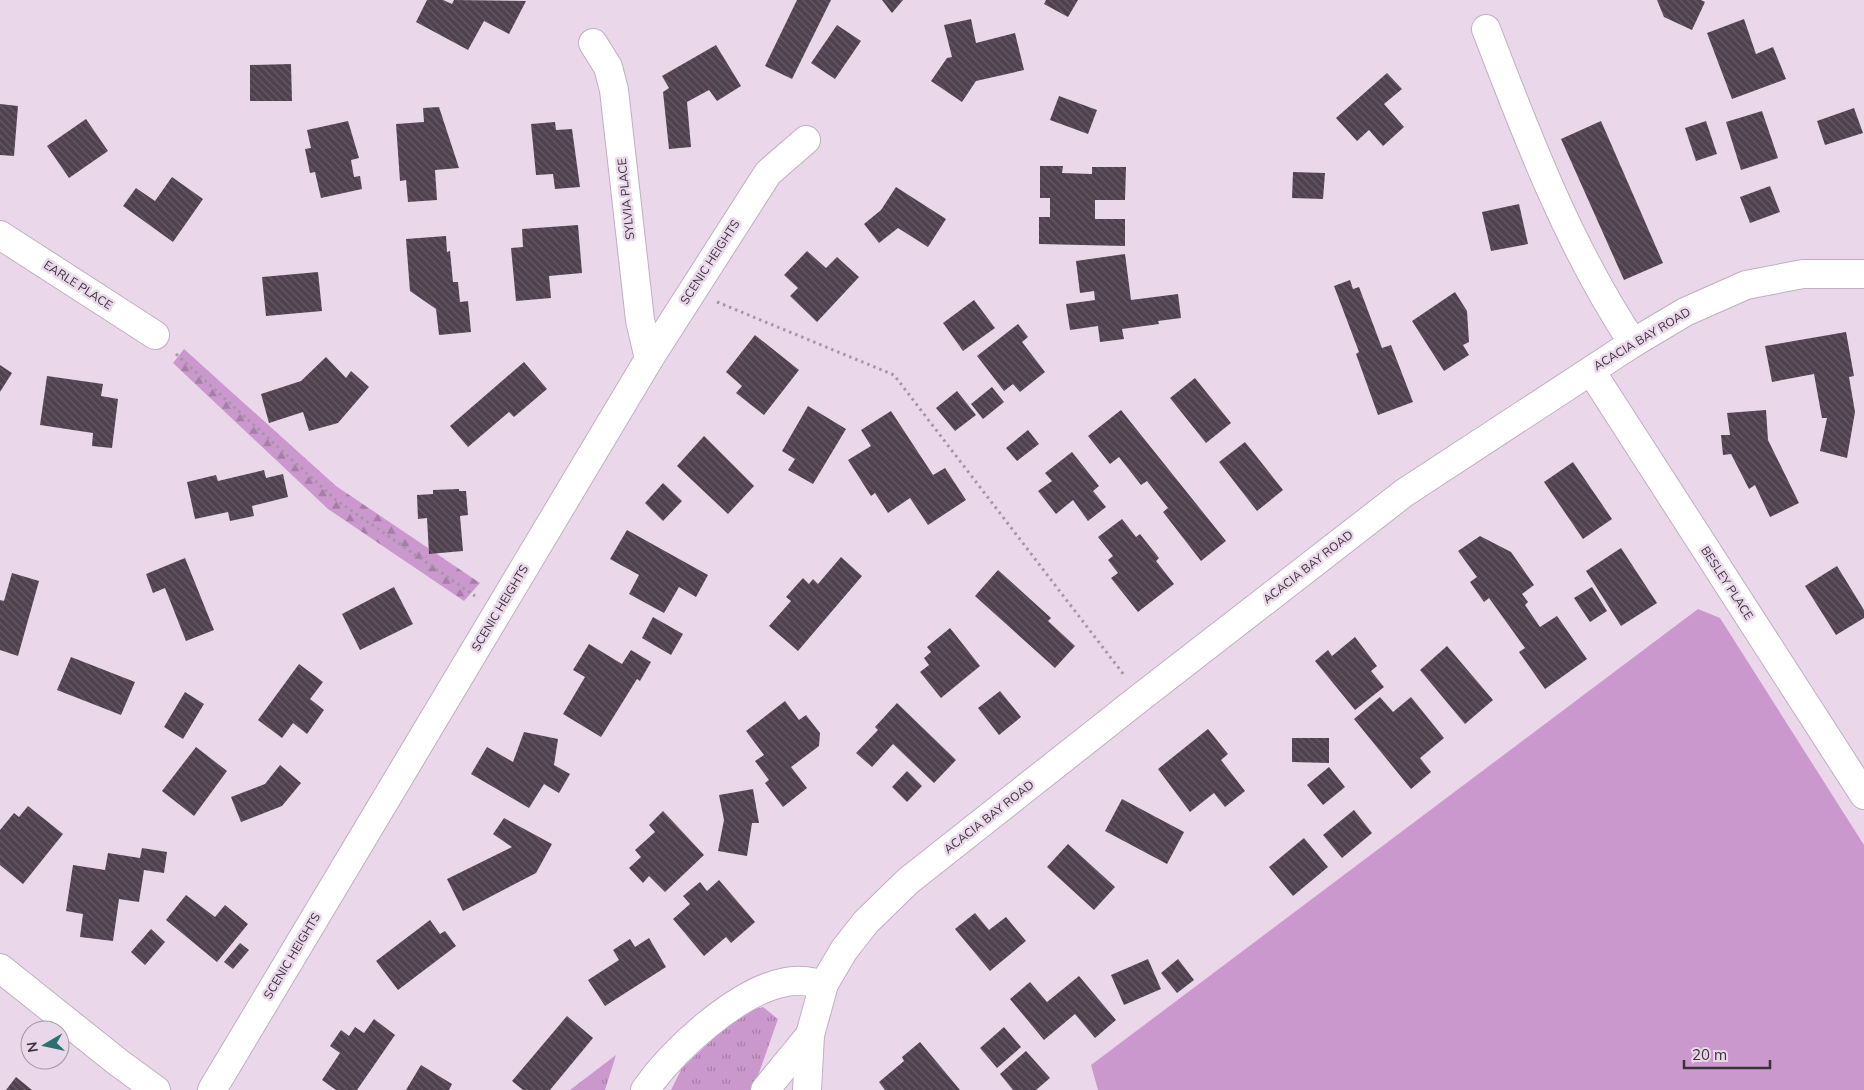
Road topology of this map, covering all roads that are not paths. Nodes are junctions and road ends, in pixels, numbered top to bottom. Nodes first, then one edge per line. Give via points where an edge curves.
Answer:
1 (1486, 29) dead end
2 (593, 43) dead end
3 (806, 140) dead end
4 (0, 234) edge
5 (1864, 274) edge
6 (155, 335) road end
7 (1633, 343) junction
8 (649, 359) junction
9 (1591, 370) junction
10 (1864, 795) edge
11 (0, 968) edge
12 (824, 984) junction
13 (810, 1036) junction
14 (156, 1090) edge
15 (212, 1090) edge
16 (645, 1090) edge
17 (765, 1090) edge
18 (807, 1090) edge

1 - 7 street via 1568,226
2 - 8 street, SYLVIA PLACE via 608,67 614,90 640,320
3 - 8 street, SCENIC HEIGHTS via 768,173
4 - 6 street, EARLE PLACE
5 - 7 street, ACACIA BAY ROAD via 1803,274 1746,285 1685,312
7 - 9 street, ACACIA BAY ROAD
8 - 15 street, SCENIC HEIGHTS
9 - 10 street, BESLEY PLACE
9 - 12 street, ACACIA BAY ROAD via 1404,493 1141,696 908,882 861,929
11 - 14 street
12 - 13 street, ACACIA BAY ROAD
12 - 16 street via 788,981 753,992 676,1053
13 - 17 street
13 - 18 street, ACACIA BAY ROAD

